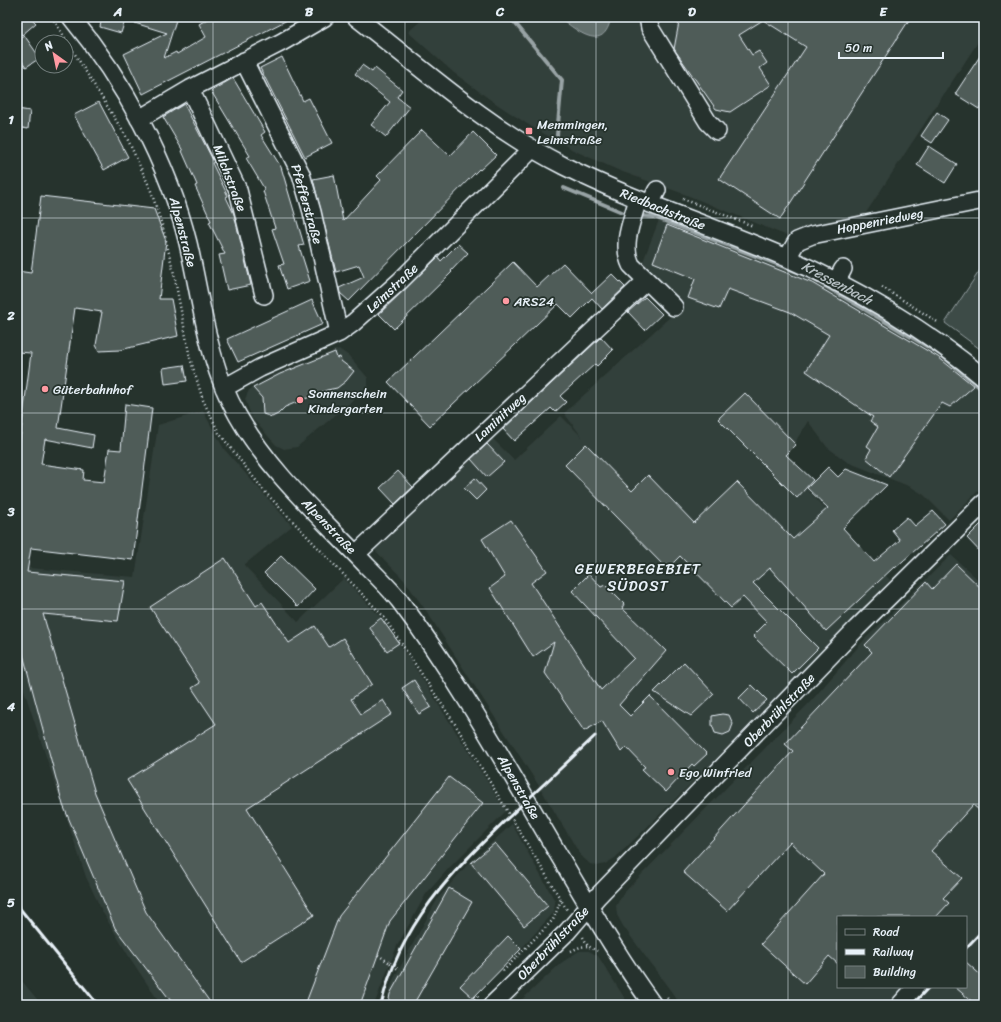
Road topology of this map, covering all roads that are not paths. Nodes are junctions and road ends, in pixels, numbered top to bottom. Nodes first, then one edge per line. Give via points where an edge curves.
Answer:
1 (71, 17) edge
2 (325, 17) edge
3 (356, 17) edge
4 (648, 17) edge
5 (244, 62) junction
6 (190, 89) junction
7 (139, 119) junction
8 (717, 131) dead end
9 (532, 149) junction
10 (649, 198) junction
11 (984, 200) edge
12 (787, 258) junction
13 (646, 281) junction
14 (264, 295) dead end
15 (674, 307) dead end
16 (339, 333) junction
17 (984, 378) edge
18 (224, 388) junction
19 (984, 503) edge
20 (356, 554) junction
21 (589, 906) junction
22 (915, 988) edge
23 (486, 999) edge
24 (654, 1005) edge
25 (900, 1005) edge

1 - 7 street, Alpenstraße
2 - 5 street
3 - 9 street, Riedbachstraße
4 - 8 street via 650,28 708,122
5 - 6 street
5 - 16 street, Pfefferstraße via 301,174
6 - 7 street
6 - 14 street, Milchstraße via 238,190
7 - 18 street, Alpenstraße via 158,156 180,216 209,343
9 - 10 street, Riedbachstraße via 600,184
9 - 16 street, Leimstraße via 400,281
10 - 12 street, Riedbachstraße
10 - 13 street via 626,248 631,265
11 - 12 street, Hoppenriedweg via 812,235 796,241
12 - 17 street, Riedbachstraße via 840,275
13 - 15 street
13 - 20 street, Laminitweg
16 - 18 street, Leimstraße via 260,368
18 - 20 street, Alpenstraße via 237,415 264,455
19 - 21 street, Oberbrühlstraße via 857,628
20 - 21 street, Alpenstraße via 397,598 447,669
21 - 23 street, Oberbrühlstraße via 567,932
21 - 24 street, Alpenstraße via 617,953
22 - 25 street

